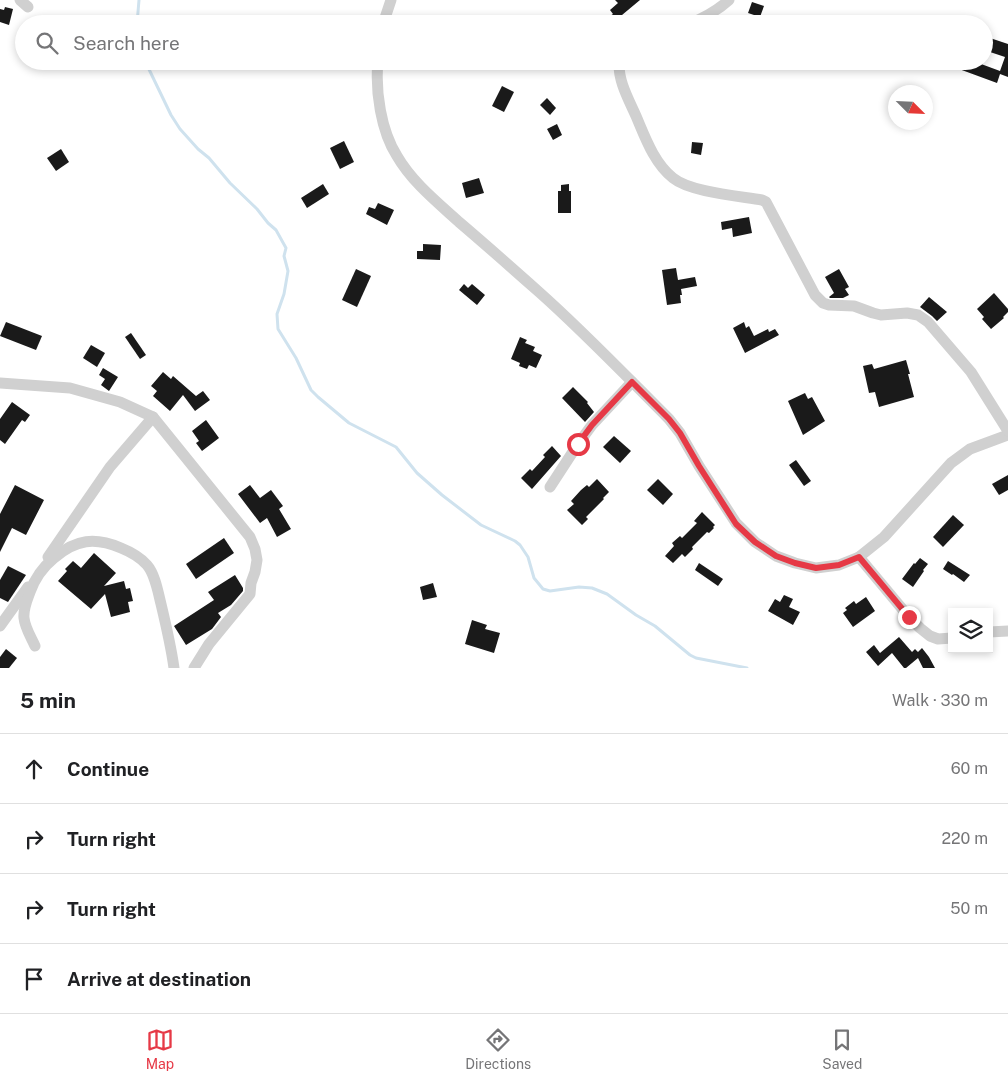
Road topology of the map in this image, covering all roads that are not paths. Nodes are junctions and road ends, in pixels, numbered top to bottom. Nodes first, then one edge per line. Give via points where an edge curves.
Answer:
1 (391, 0) edge
2 (729, 0) edge
3 (386, 15) edge
4 (709, 15) edge
5 (377, 70) edge
6 (619, 70) edge
7 (632, 382) junction
8 (0, 383) edge
9 (153, 416) junction
10 (1008, 431) edge
11 (1008, 435) edge
12 (550, 487) dead end
13 (859, 557) junction
14 (0, 626) edge
15 (1008, 631) edge
16 (993, 632) edge
17 (948, 638) edge
18 (35, 646) dead end
19 (174, 668) edge
20 (194, 668) edge

1 - 3 street
2 - 4 street
5 - 7 street via 380,109 386,132 396,156 416,181 565,314
6 - 10 street via 622,85 652,152 674,179 690,187 766,202 815,295 823,302 854,306 881,315 918,315 928,322 971,372
7 - 12 street via 592,425
7 - 13 street via 680,433 736,524 755,542 776,556 816,568 839,565
8 - 9 street via 70,388 120,402
9 - 14 street via 110,467
9 - 20 street via 250,537 257,560 250,594 209,644
11 - 13 street via 970,449 951,463 884,536
13 - 17 street via 920,628 938,639
15 - 16 street
18 - 19 street via 24,616 38,574 65,549 93,541 132,552 147,566 155,582

